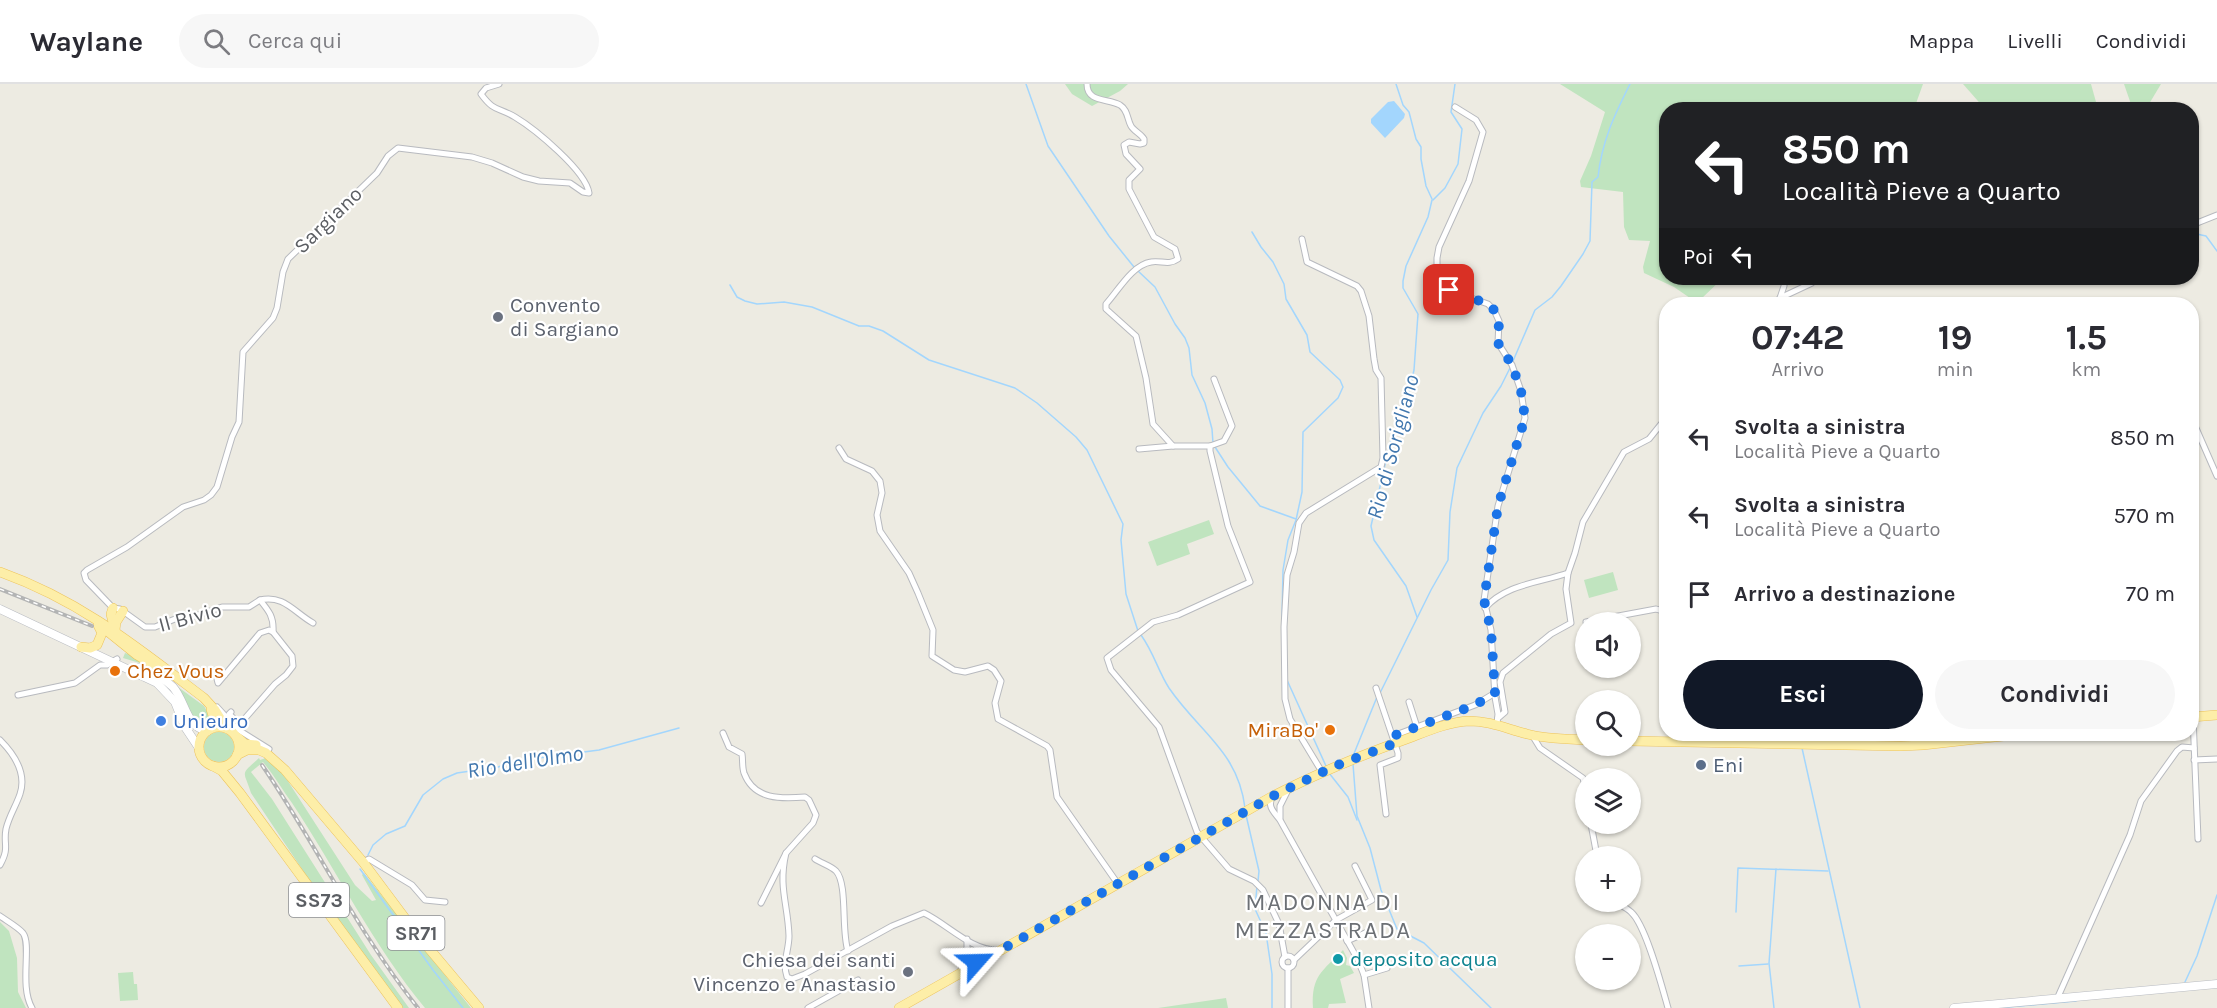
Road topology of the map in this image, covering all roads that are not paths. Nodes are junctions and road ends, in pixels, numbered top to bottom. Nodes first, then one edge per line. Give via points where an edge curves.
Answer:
1 (499, 84) edge
2 (1087, 84) edge
3 (1455, 107) dead end
4 (2217, 215) edge
5 (2199, 222) edge
6 (1302, 239) dead end
7 (1809, 285) edge
8 (1784, 286) dead end
9 (1781, 297) edge
10 (1788, 297) edge
11 (1214, 379) dead end
12 (1659, 427) edge
13 (2199, 435) edge
14 (1173, 446) junction
15 (1210, 446) junction
16 (839, 448) dead end
17 (1139, 449) dead end
18 (2217, 476) edge
19 (0, 572) edge
20 (1568, 573) junction
21 (63, 598) junction
22 (261, 600) junction
23 (1485, 608) junction
24 (0, 609) edge
25 (1659, 610) edge
26 (116, 611) junction
27 (1641, 612) edge
28 (92, 619) junction
29 (313, 623) dead end
30 (1571, 623) junction
31 (1575, 623) edge
32 (115, 630) junction
33 (273, 632) junction
34 (81, 647) junction
35 (115, 661) junction
36 (158, 665) junction
37 (139, 671) junction
38 (225, 675) dead end
39 (1376, 688) dead end
40 (1495, 693) junction
41 (18, 695) dead end
42 (1409, 702) dead end
43 (231, 712) dead end
44 (2217, 714) edge
45 (2199, 716) edge
46 (1497, 721) junction
47 (1417, 727) junction
48 (226, 728) junction
49 (208, 730) junction
50 (723, 733) dead end
51 (1532, 735) junction
52 (237, 737) junction
53 (0, 740) edge
54 (1394, 740) junction
55 (1575, 740) edge
56 (1641, 741) edge
57 (1959, 741) edge
58 (2194, 741) edge
59 (200, 748) junction
60 (2194, 748) junction
61 (269, 749) junction
62 (235, 758) junction
63 (2217, 759) edge
64 (2194, 760) junction
65 (213, 766) junction
66 (1322, 772) junction
67 (1575, 772) edge
68 (1289, 788) junction
69 (240, 793) junction
70 (1273, 796) junction
71 (1280, 806) junction
72 (1272, 809) junction
73 (1250, 810) junction
74 (1386, 814) dead end
75 (1280, 820) junction
76 (1202, 838) junction
77 (2198, 839) dead end
78 (786, 852) junction
79 (360, 858) junction
80 (815, 859) dead end
81 (0, 865) edge
82 (1355, 866) dead end
83 (1118, 884) junction
84 (445, 902) dead end
85 (761, 903) dead end
86 (1632, 912) edge
87 (0, 916) edge
88 (1336, 920) junction
89 (1372, 930) dead end
90 (967, 939) junction
91 (1347, 941) junction
92 (976, 946) junction
93 (1001, 950) junction
94 (848, 951) junction
95 (967, 956) junction
96 (1285, 957) junction
97 (1294, 960) junction
98 (979, 962) junction
99 (1288, 968) junction
100 (1387, 968) dead end
101 (958, 974) junction
102 (1364, 975) junction
103 (858, 980) dead end
104 (2217, 984) edge
105 (2057, 999) junction
106 (32, 1008) edge
107 (398, 1008) edge
108 (479, 1008) edge
109 (808, 1008) edge
110 (899, 1008) edge
111 (1288, 1008) edge
112 (1369, 1008) edge
113 (1668, 1008) edge
114 (1954, 1008) edge

1 - 26 street, Sargiano via 481,94 490,107 540,133 584,179 589,193 570,183 523,177 472,157 398,148 388,156 377,173 288,259 273,318 243,352 239,422 212,495 183,507 84,573
2 - 14 street via 1093,97 1120,105 1131,127 1144,139 1140,144 1124,145 1126,154 1140,169 1129,180 1129,189 1154,237 1175,249 1178,259 1173,263 1144,264 1106,304 1106,309 1136,336 1153,424
3 - 23 street via 1476,120 1483,132 1469,181 1439,248 1437,270 1449,290 1488,304 1494,310 1499,321 1498,343 1512,365 1525,418 1498,506
4 - 5 street
6 - 66 street via 1307,262 1361,291 1382,384 1381,467 1306,513 1299,523 1287,575 1286,699 1290,719
7 - 10 street
8 - 9 street
11 - 15 street via 1232,426 1224,441
12 - 20 street via 1649,439 1624,453 1583,522
13 - 18 street
14 - 15 street
14 - 17 street
15 - 76 street via 1228,526 1250,582 1178,615 1153,622 1107,658 1111,670 1160,727
16 - 83 street via 846,459 872,471 880,481 880,531 918,593 933,630 932,656 954,670 965,672 988,666 994,670 1001,681 995,703 998,720 1050,750 1057,797
19 - 21 main road
20 - 23 street via 1505,590
20 - 30 street
21 - 26 main road via 102,616
21 - 28 main road
21 - 32 main road
22 - 26 street, Il Bivio via 249,607 222,607 155,627 145,627
22 - 29 street, Il Bivio via 276,598
22 - 33 street via 273,618
23 - 40 street via 1491,630
24 - 34 main road
25 - 27 street
26 - 32 main road
28 - 34 main road via 102,636 94,647
28 - 36 main road via 137,655
30 - 31 street
30 - 46 street via 1503,673 1500,681 1505,712
32 - 36 main road
33 - 38 street via 260,633 246,649 225,675 218,683 220,675
33 - 43 street via 292,656 293,666 240,724
34 - 35 main road
35 - 37 main road
35 - 41 street via 100,665 75,683
36 - 48 main road via 204,698
36 - 49 main road via 208,706 214,719
36 - 61 street via 206,696 237,729
37 - 49 main road via 160,677 173,688 193,724
37 - 59 main road via 172,697 184,727
39 - 54 street
40 - 46 street
40 - 47 street via 1475,705
42 - 47 street
44 - 45 main road
46 - 51 main road
46 - 54 main road via 1452,723
47 - 54 street
48 - 49 main road
48 - 52 main road
49 - 59 main road via 201,738
50 - 78 street via 729,747 742,754 744,775 759,793 778,798 805,797 814,808 813,823
51 - 55 main road
51 - 67 street via 1540,748
52 - 61 main road, SR71 via 245,744
52 - 62 main road, SS73
53 - 81 street via 21,768 21,792 9,818 5,832 7,853
54 - 66 main road
54 - 74 street via 1398,758 1380,765
56 - 57 main road via 1901,746
58 - 60 street
59 - 65 main road, SS73 via 204,759
60 - 64 street
60 - 105 street via 2182,747 2177,751 2141,801 2130,835
61 - 79 main road, SR71 via 326,811
62 - 65 main road via 220,767
62 - 69 main road, SS73 via 230,771
62 - 79 main road, SR71 via 253,749 266,753
63 - 64 street
64 - 77 street
65 - 69 main road, SS73
66 - 68 main road
68 - 70 main road
68 - 71 street
69 - 107 main road, SS73
70 - 71 street
70 - 72 street
70 - 73 main road
71 - 75 street
72 - 73 street
72 - 75 street
73 - 76 main road
75 - 88 street
76 - 83 main road
76 - 96 street via 1229,869 1261,887 1279,924
78 - 85 street
78 - 94 street via 782,887 789,933 783,968 786,977 805,974
79 - 84 street via 411,885 425,900
79 - 108 main road, SR71
80 - 94 street via 836,872 842,887
82 - 88 street via 1372,900
83 - 93 main road
86 - 113 street via 1649,947
87 - 106 street via 23,934 26,992
88 - 91 street
88 - 97 street
89 - 91 street
90 - 92 street
90 - 94 street via 924,913
90 - 95 street
91 - 102 street
92 - 93 street
92 - 98 street
93 - 98 main road
95 - 98 street
95 - 101 street
96 - 97 street
96 - 99 street via 1283,964
97 - 99 street
98 - 101 main road
99 - 111 street
100 - 102 street
101 - 110 main road
102 - 112 street
103 - 109 street
104 - 105 main road
105 - 114 main road

